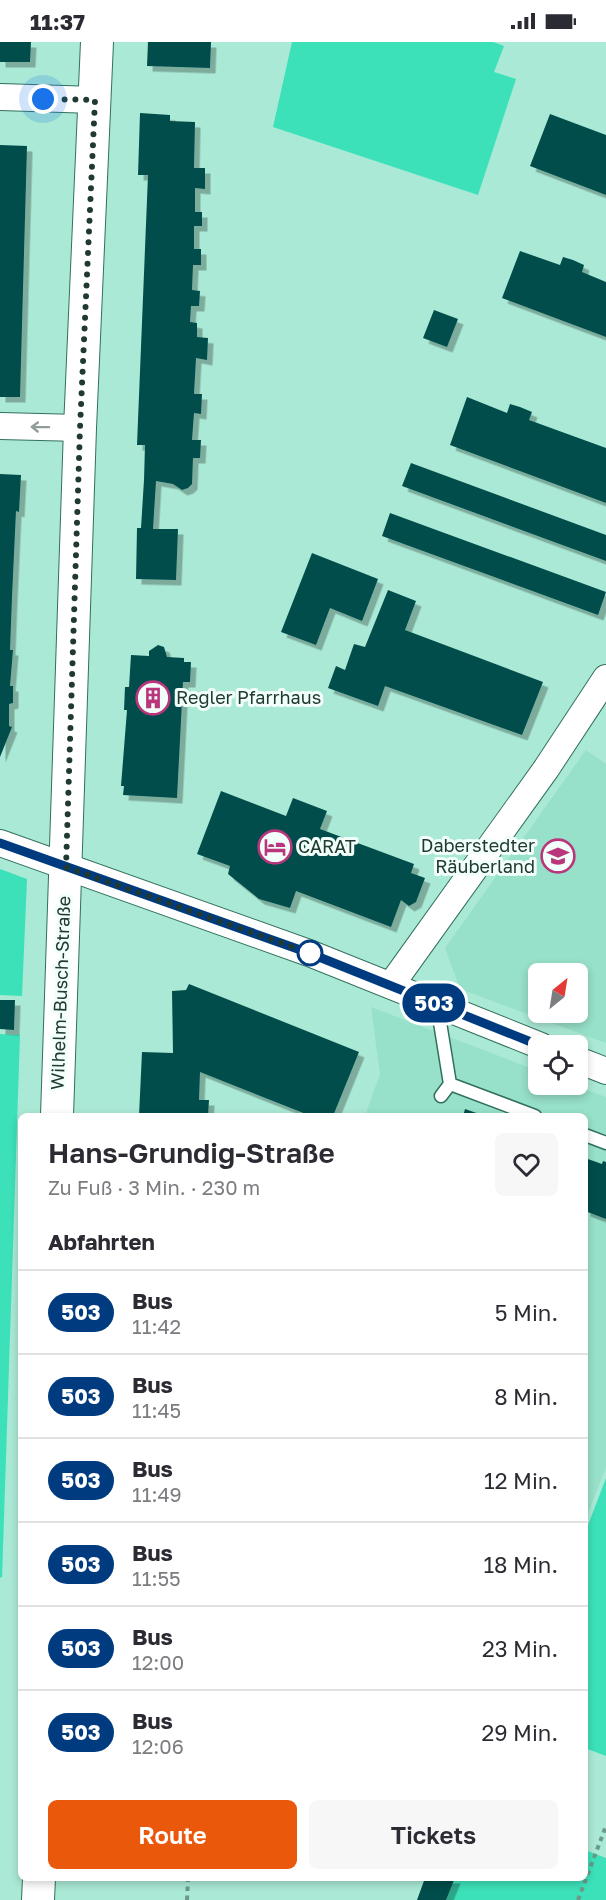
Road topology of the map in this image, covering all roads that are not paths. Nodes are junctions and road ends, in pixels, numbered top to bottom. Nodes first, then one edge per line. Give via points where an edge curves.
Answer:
1 (97, 42) edge
2 (0, 97) edge
3 (95, 100) junction
4 (0, 426) edge
5 (80, 428) junction
6 (606, 678) edge
7 (0, 843) edge
8 (66, 867) junction
9 (391, 985) junction
10 (436, 1004) junction
11 (528, 1041) edge
12 (588, 1064) edge
13 (606, 1071) edge
14 (450, 1084) junction
15 (441, 1096) dead end
16 (57, 1113) edge
17 (527, 1113) edge
18 (588, 1136) edge
19 (606, 1143) edge
20 (39, 1881) edge
21 (38, 1900) edge

1 - 3 street, Wilhelm-Busch-Straße
2 - 3 street
3 - 5 street, Wilhelm-Busch-Straße
5 -> 4 street
5 - 8 street, Wilhelm-Busch-Straße
6 - 9 street via 546,769
7 - 8 street
8 - 9 street
8 - 16 street, Wilhelm-Busch-Straße
9 - 10 street
10 - 11 street
10 - 14 lane
12 - 13 street
14 - 15 lane
14 - 17 lane
18 - 19 lane
20 - 21 street

